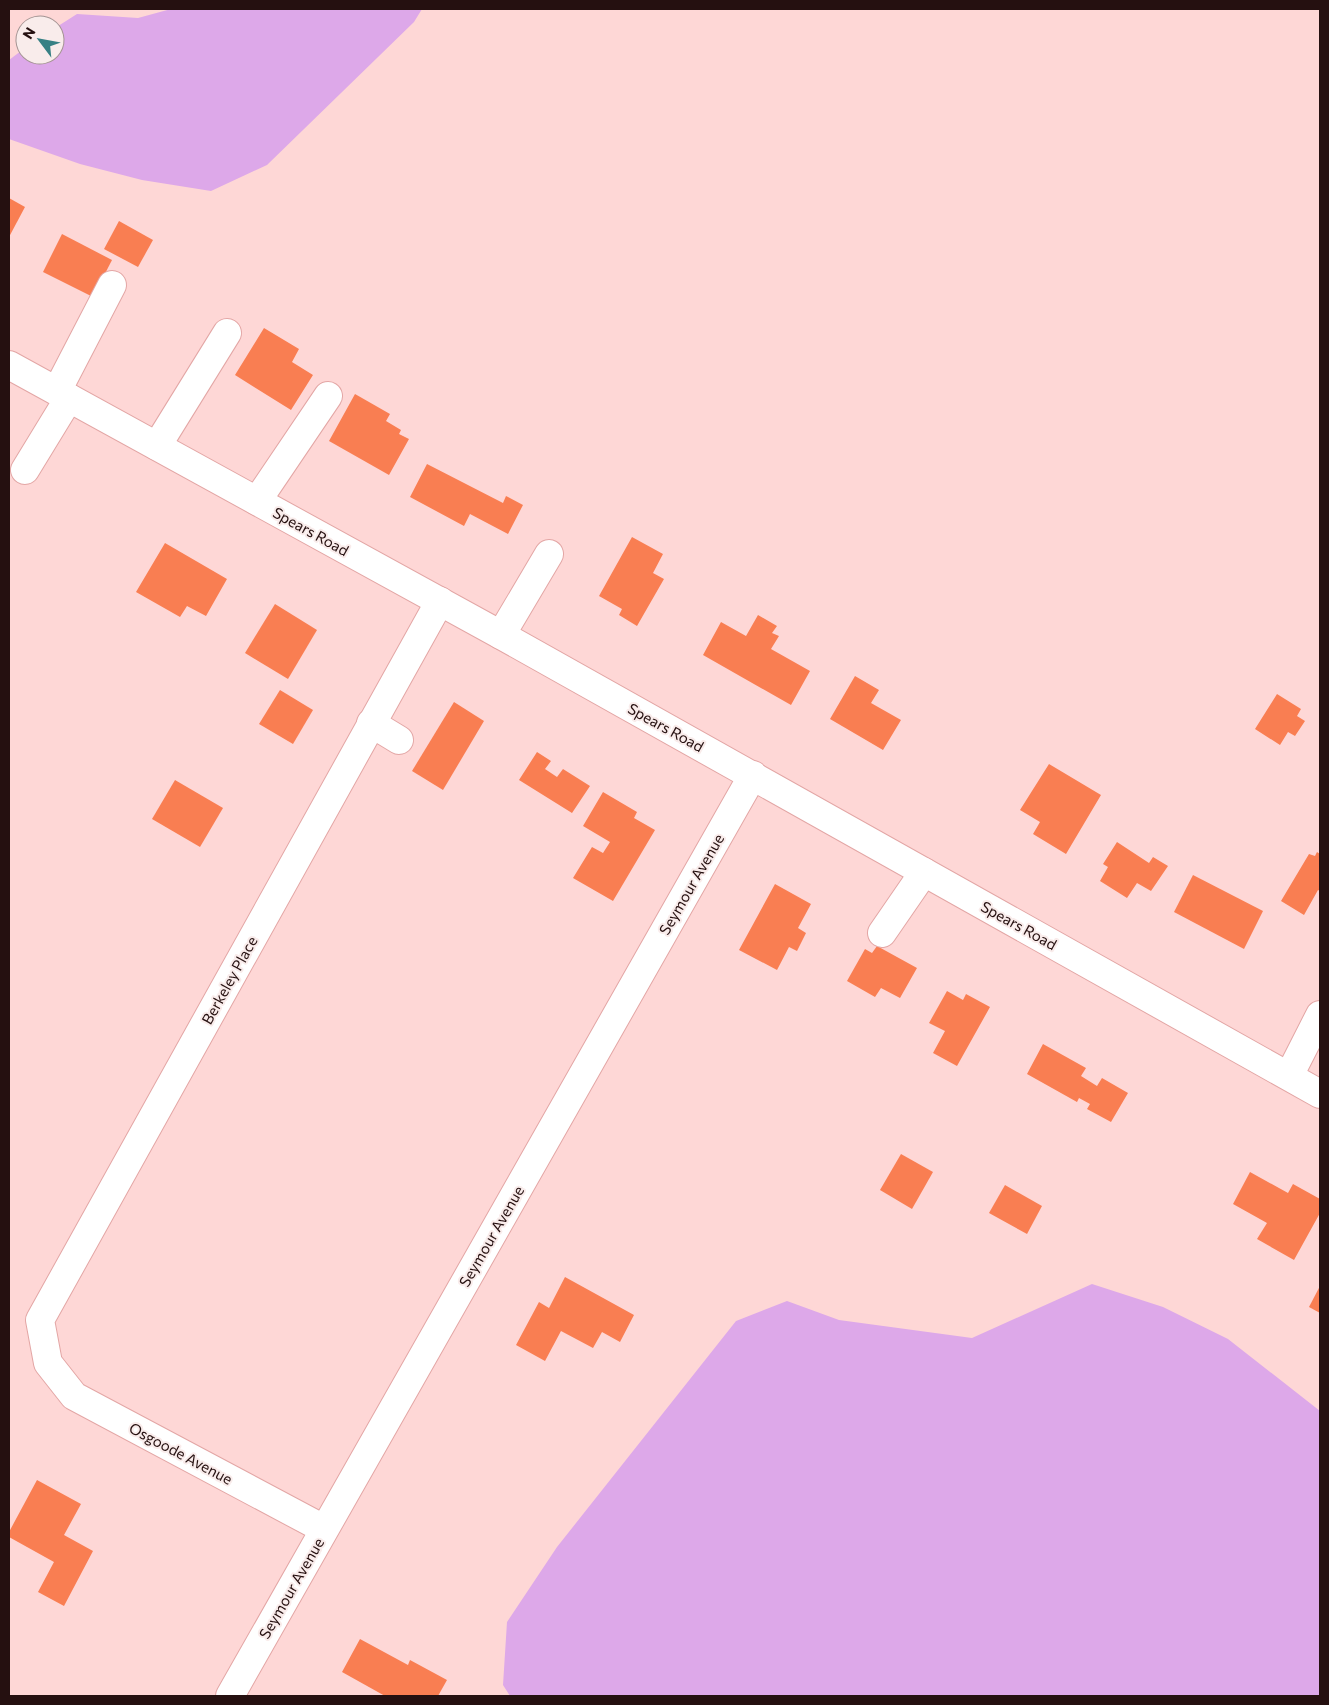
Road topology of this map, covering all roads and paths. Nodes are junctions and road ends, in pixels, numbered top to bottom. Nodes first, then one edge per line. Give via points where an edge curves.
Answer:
1 (112, 286) dead end
2 (227, 333) dead end
3 (9, 365) edge
4 (63, 394) junction
5 (328, 396) dead end
6 (157, 446) junction
7 (25, 470) dead end
8 (257, 501) junction
9 (548, 554) dead end
10 (440, 601) junction
11 (501, 635) junction
12 (371, 723) junction
13 (399, 740) dead end
14 (753, 775) junction
15 (924, 872) junction
16 (882, 933) dead end
17 (1320, 1015) edge
18 (1289, 1076) junction
19 (1320, 1094) edge
20 (48, 1363) joint
21 (324, 1529) junction
22 (230, 1696) edge

1 - 4 street
2 - 6 street
3 - 4 street, Spears Road
4 - 6 street, Spears Road
4 - 7 street
5 - 8 street
6 - 8 street, Spears Road
8 - 10 street, Spears Road
9 - 11 street
10 - 11 street, Spears Road
10 - 12 street, Berkeley Place
11 - 14 street, Spears Road
12 - 13 street
12 - 20 street, Berkeley Place via 40,1320
14 - 15 street, Spears Road
14 - 21 street, Seymour Avenue
15 - 16 street
15 - 18 street, Spears Road
17 - 18 street
18 - 19 street, Spears Road
20 - 21 street, Osgoode Avenue via 74,1396
21 - 22 street, Seymour Avenue

